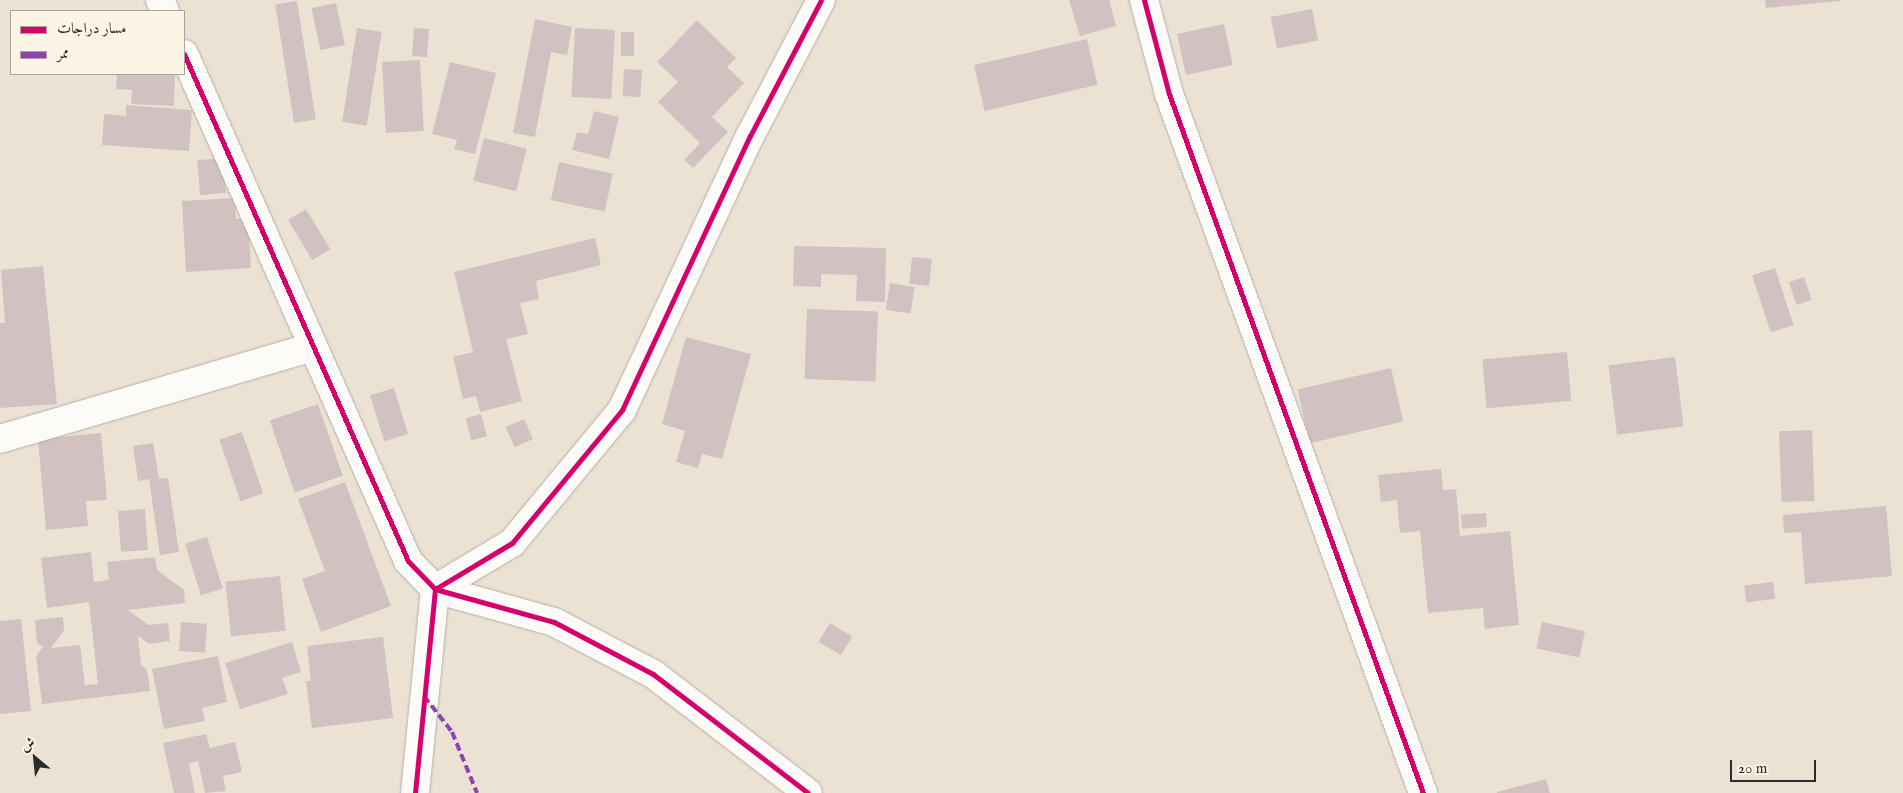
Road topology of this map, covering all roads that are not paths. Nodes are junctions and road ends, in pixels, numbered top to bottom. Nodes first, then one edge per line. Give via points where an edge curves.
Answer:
1 (821, 0) edge
2 (1144, 0) edge
3 (185, 56) edge
4 (313, 347) junction
5 (0, 440) edge
6 (435, 589) junction
7 (415, 793) edge
8 (808, 793) edge
9 (1423, 793) edge

1 - 6 street via 750,136 622,410 512,543
2 - 9 street via 1169,94
3 - 4 street
4 - 5 street
4 - 6 street via 408,561
6 - 7 street
6 - 8 street via 554,622 653,674

